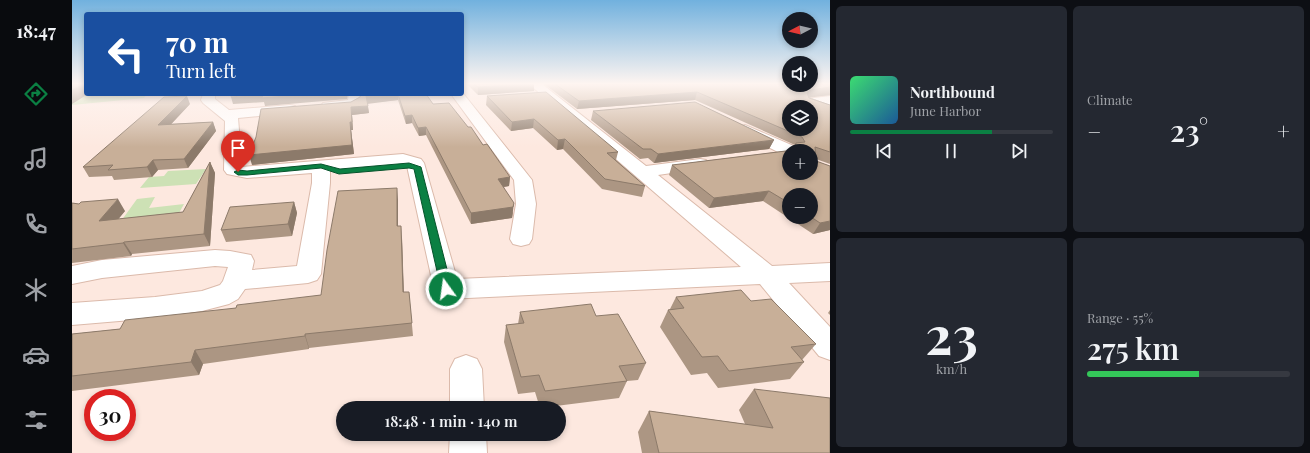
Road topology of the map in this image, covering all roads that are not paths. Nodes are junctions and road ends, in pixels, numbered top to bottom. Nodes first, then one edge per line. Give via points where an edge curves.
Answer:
1 (214, 105) edge
2 (340, 105) edge
3 (466, 105) edge
4 (565, 105) edge
5 (818, 105) edge
6 (830, 110) edge
7 (226, 115) junction
8 (733, 123) edge
9 (782, 148) edge
10 (782, 153) edge
11 (766, 156) edge
12 (714, 163) edge
13 (321, 166) junction
14 (642, 172) junction
15 (521, 239) dead end
16 (830, 272) edge
17 (766, 275) junction
18 (72, 276) edge
19 (237, 281) junction
20 (72, 314) edge
21 (830, 347) edge
22 (466, 368) dead end
23 (467, 401) edge
24 (468, 441) edge
25 (468, 453) edge

1 - 7 street
2 - 7 street
3 - 15 street via 523,180 526,204
4 - 14 street via 583,115
5 - 6 street
7 - 13 street via 232,120 233,170 247,173
8 - 9 street
10 - 11 street
12 - 14 street
13 - 17 street via 403,159 415,163 446,289
13 - 19 street via 321,183 308,274
14 - 17 street
16 - 17 street
17 - 21 street
18 - 19 street via 102,269 230,258 242,261
19 - 20 street via 229,293 214,299 188,304
22 - 23 street
24 - 25 street

